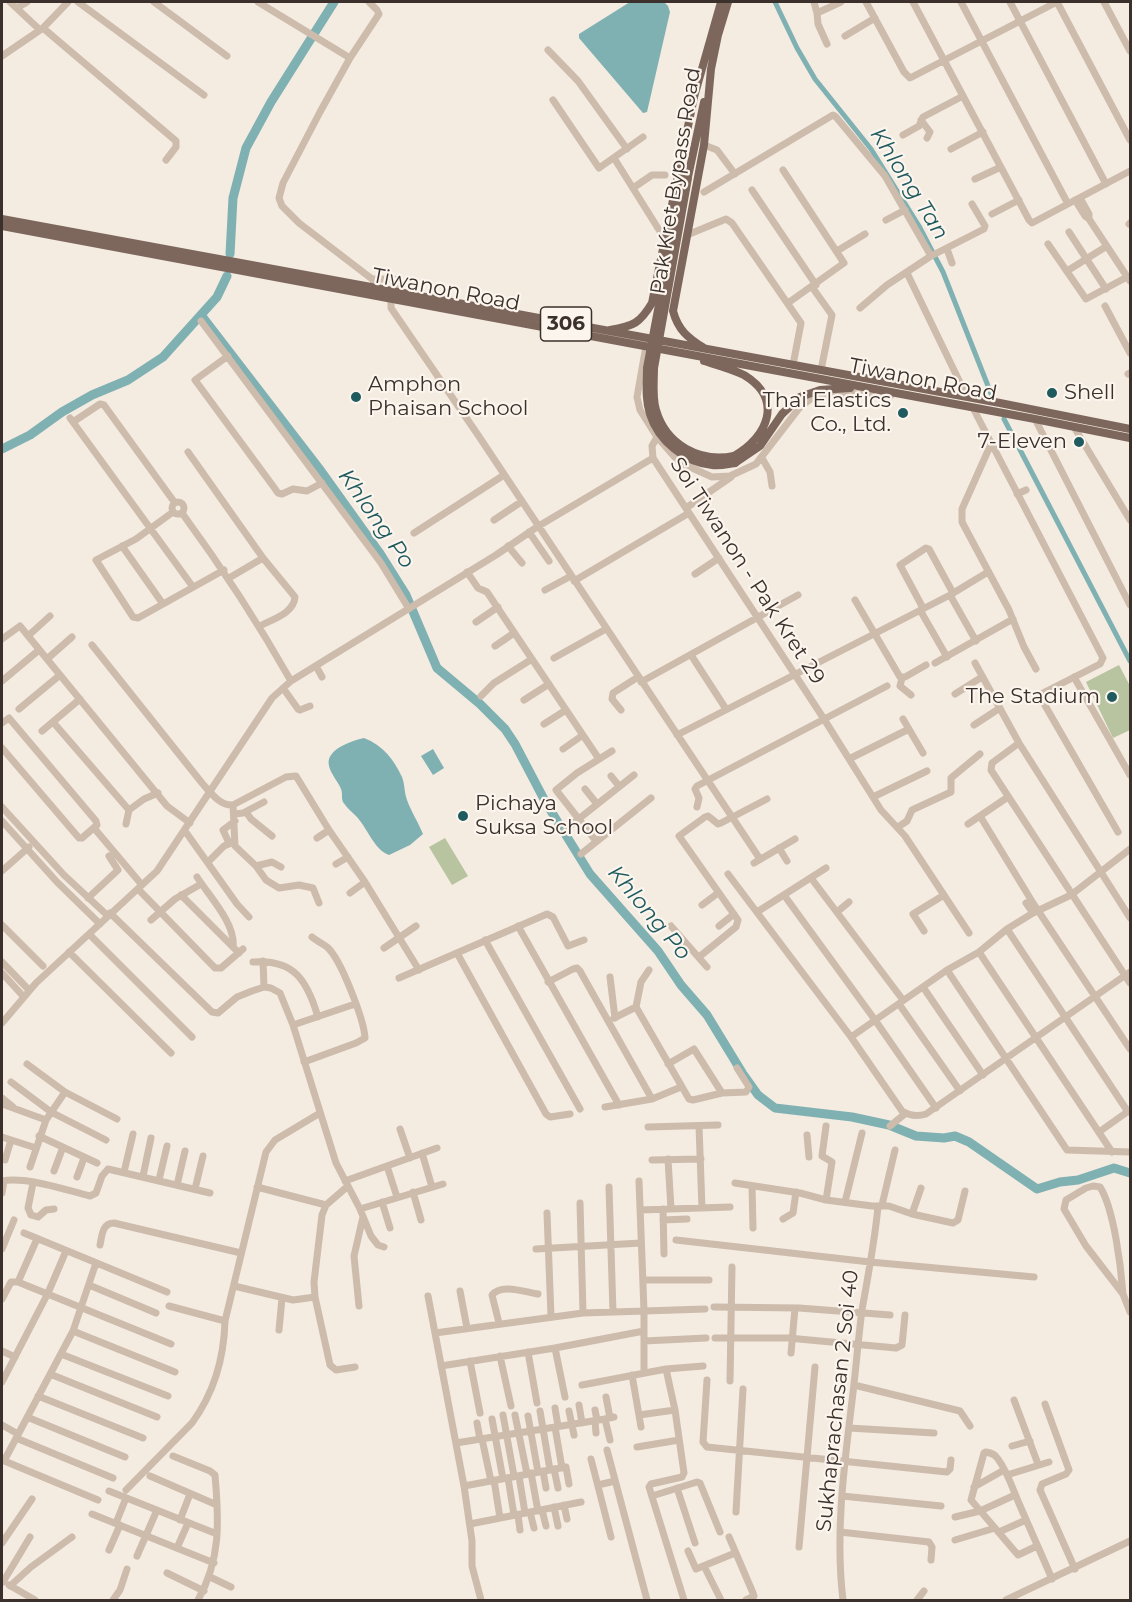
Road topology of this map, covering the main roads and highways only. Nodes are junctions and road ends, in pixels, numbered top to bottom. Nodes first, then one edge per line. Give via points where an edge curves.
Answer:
1 (721, 2) edge
2 (728, 2) edge
3 (711, 69) junction
4 (701, 71) junction
5 (686, 178) junction
6 (2, 219) edge
7 (2, 226) edge
8 (393, 295) junction
9 (653, 298) junction
10 (673, 311) junction
11 (604, 331) junction
12 (710, 351) junction
13 (690, 356) junction
14 (866, 387) junction
15 (1131, 429) edge
16 (1131, 438) edge
17 (734, 459) junction

1 - 4 main road, Pak Kret Bypass Road
2 - 3 main road, Pak Kret Bypass Road
3 - 5 main road
3 - 10 main road, Pak Kret Bypass Road via 704,145
4 - 5 main road
4 - 9 main road, Pak Kret Bypass Road
5 - 17 main road, bridge via 654,368 654,398 657,413 678,443 701,456
6 - 8 main road, Tiwanon Road / 306 via 377,288
7 - 8 main road, Tiwanon Road / 306
8 - 11 main road, Tiwanon Road / 306
8 - 13 main road, Tiwanon Road / 306
9 - 10 main road via 662,315
9 - 11 main road, Pak Kret Bypass Road via 642,319 630,326
10 - 12 main road, Pak Kret Bypass Road via 688,339
11 - 12 main road, Tiwanon Road / 306
12 - 15 main road, Tiwanon Road / 306
13 - 14 main road, Tiwanon Road / 306
13 - 17 main road via 746,376 765,399 767,416 762,432
14 - 16 main road, Tiwanon Road / 306
14 - 17 main road via 820,390 800,397 782,414 760,446

